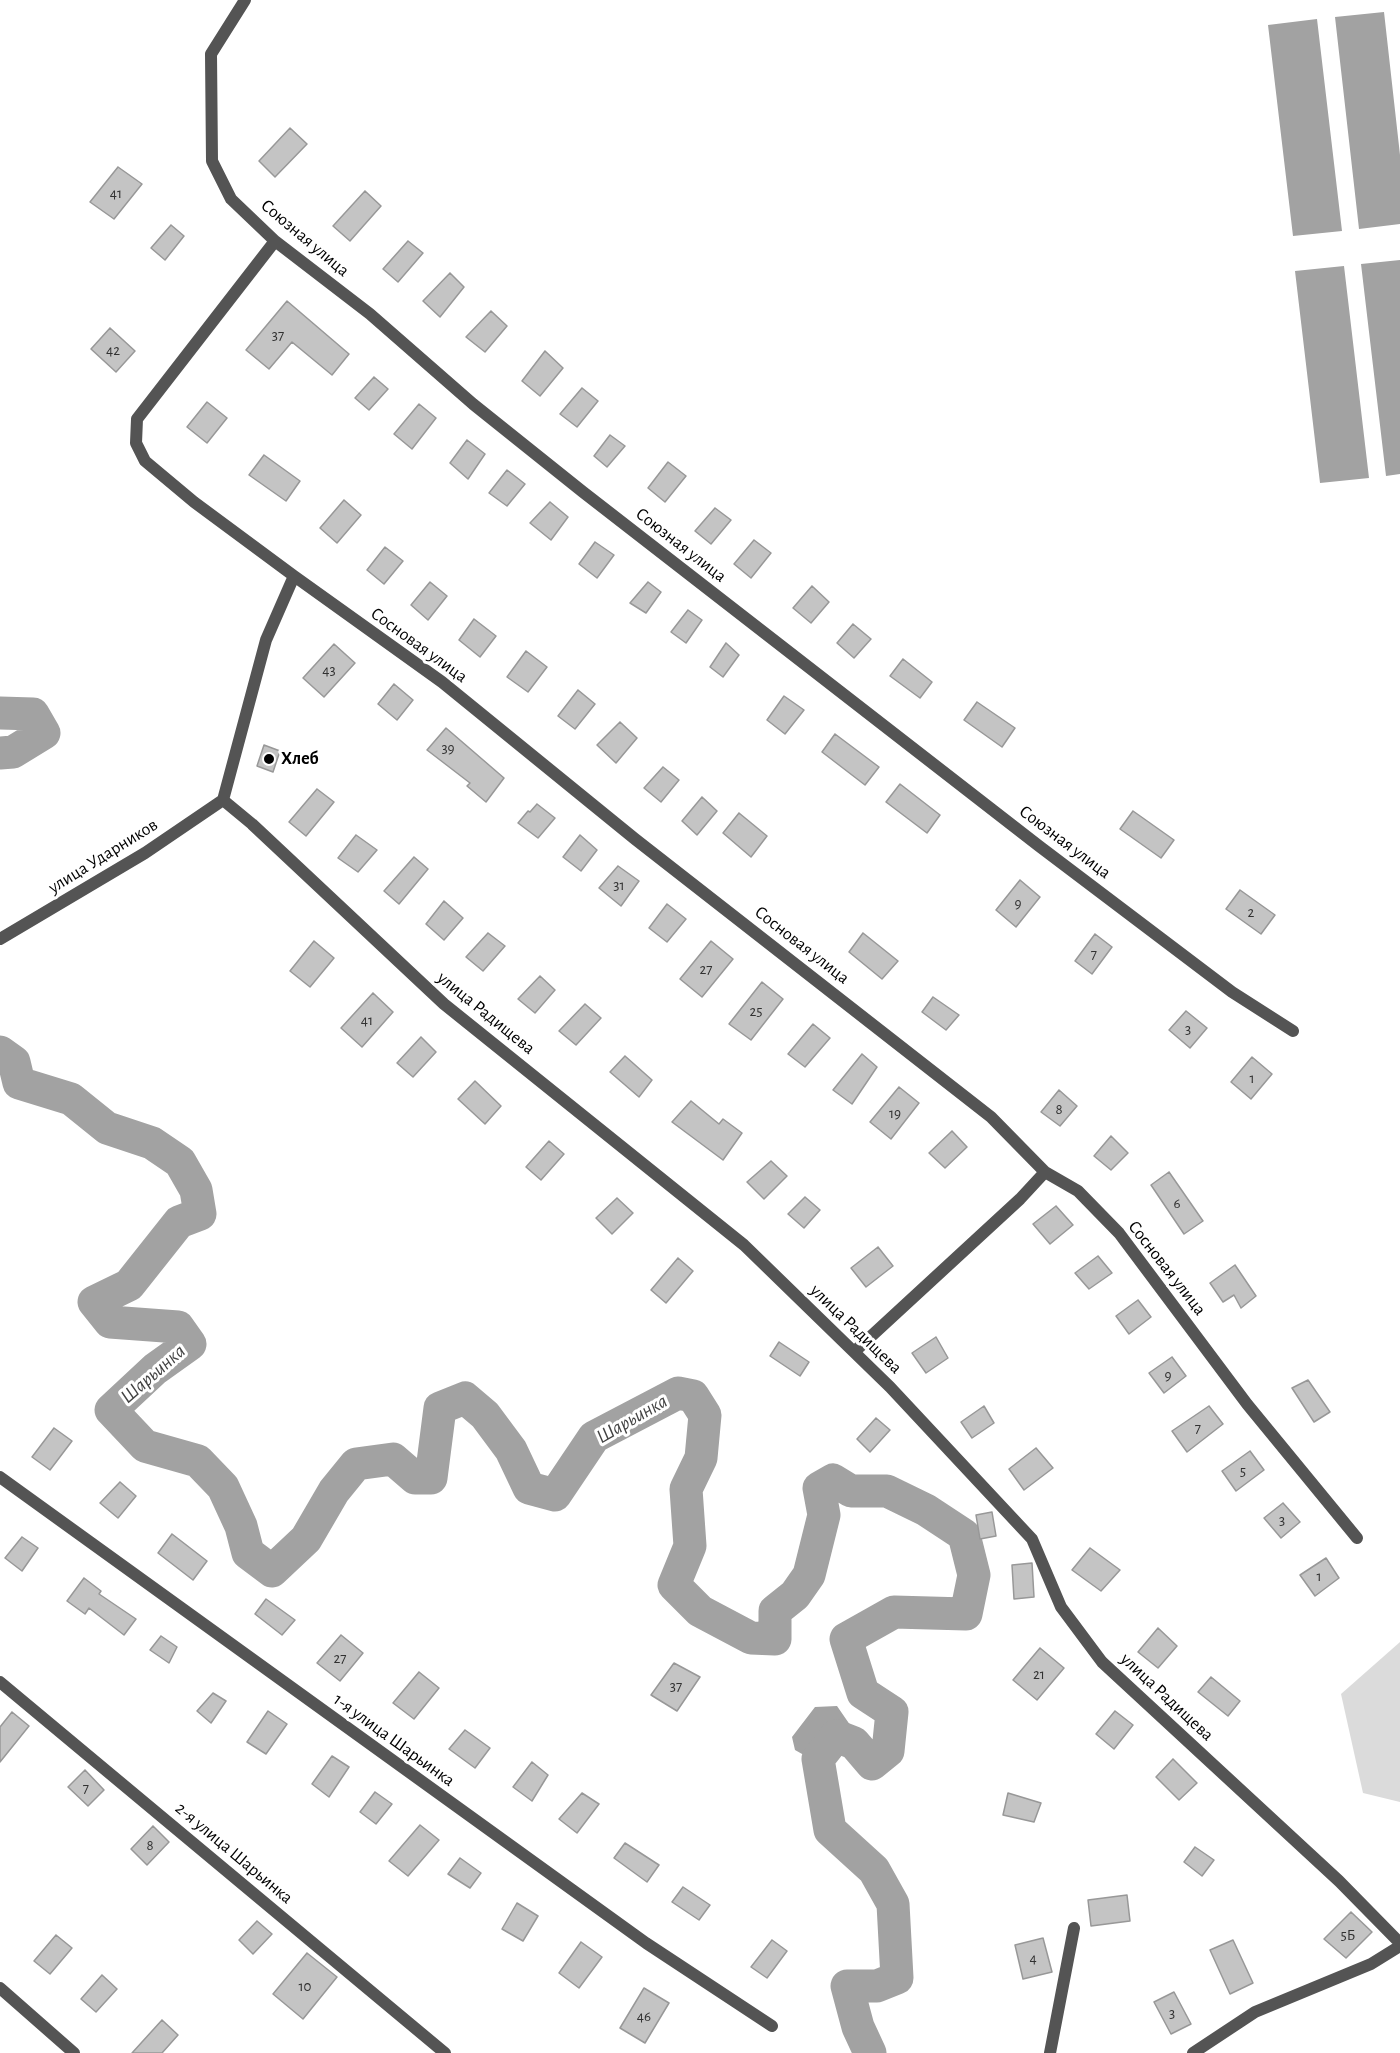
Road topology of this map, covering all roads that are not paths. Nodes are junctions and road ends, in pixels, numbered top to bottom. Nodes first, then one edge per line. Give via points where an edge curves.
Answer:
1 (245, 0) edge
2 (276, 241) junction
3 (294, 576) junction
4 (223, 800) junction
5 (0, 939) edge
6 (1293, 1031) dead end
7 (1045, 1172) junction
8 (854, 1352) junction
9 (0, 1477) edge
10 (1357, 1538) dead end
11 (0, 1682) edge
12 (1074, 1928) dead end
13 (1400, 1945) edge
14 (0, 1988) edge
15 (772, 2026) dead end
16 (74, 2053) edge
17 (445, 2053) edge
18 (1050, 2053) edge
19 (1193, 2053) edge

1 - 2 street, Союзная улица via 212,54 212,161 231,199
2 - 3 street, Сосновая улица via 137,419 136,443 146,461 194,502
2 - 6 street, Союзная улица via 583,492 1030,839 1232,992
3 - 4 street via 266,640
3 - 7 street, Сосновая улица via 442,682 635,839 991,1117
4 - 5 street, улица Ударников via 145,853
4 - 8 street, улица Радищева via 444,1004 744,1245
7 - 8 street
7 - 10 street, Сосновая улица via 1078,1191 1119,1233 1247,1404
8 - 13 street, улица Радищева via 1032,1539 1061,1606 1102,1662 1339,1881
9 - 15 street, 1-я улица Шарьинка via 646,1943
11 - 17 street, 2-я улица Шарьинка
12 - 18 street
13 - 19 street via 1371,1964 1255,2012
14 - 16 street

